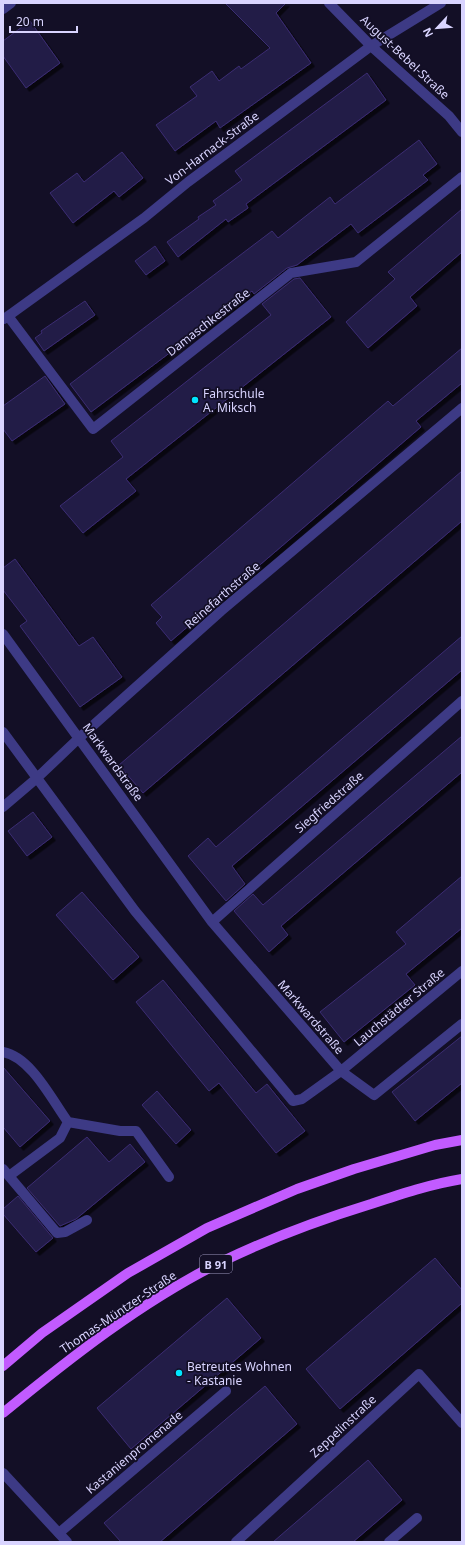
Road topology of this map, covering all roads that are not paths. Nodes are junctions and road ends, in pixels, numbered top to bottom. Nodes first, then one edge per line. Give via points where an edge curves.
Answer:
1 (11, 3) edge
2 (329, 3) edge
3 (441, 3) edge
4 (3, 9) edge
5 (371, 46) junction
6 (462, 132) edge
7 (462, 177) edge
8 (5, 318) edge
9 (462, 408) edge
10 (3, 634) edge
11 (462, 701) edge
12 (3, 732) edge
13 (79, 738) junction
14 (37, 778) junction
15 (3, 807) edge
16 (212, 922) junction
17 (462, 971) edge
18 (462, 1024) edge
19 (3, 1052) edge
20 (341, 1071) junction
21 (68, 1122) junction
22 (462, 1140) edge
23 (6, 1173) edge
24 (169, 1177) dead end
25 (462, 1179) edge
26 (87, 1220) dead end
27 (3, 1366) edge
28 (226, 1391) dead end
29 (3, 1413) edge
30 (462, 1423) edge
31 (3, 1473) edge
32 (417, 1518) dead end
33 (59, 1533) junction
34 (67, 1542) edge
35 (236, 1542) edge
36 (389, 1542) edge

1 - 4 street
2 - 5 street, August-Bebel-Straße
3 - 5 street, Von-Harnack-Straße
5 - 6 street, August-Bebel-Straße via 449,116
5 - 8 street, Von-Harnack-Straße via 188,182 144,218
7 - 8 street, Damaschkestraße via 356,262 290,273 93,429
9 - 13 street, Reinefarthstraße via 221,611
10 - 13 street, Markwardstraße
11 - 16 street, Siegfriedstraße
12 - 14 street, Markwardstraße
13 - 14 street, Reinefarthstraße
13 - 16 street, Markwardstraße
14 - 15 street, Reinefarthstraße
14 - 20 street, Markwardstraße via 134,911 293,1102 302,1099
16 - 20 street, Markwardstraße
17 - 20 street, Lauchstädter Straße
18 - 20 street via 374,1095
19 - 21 street via 12,1054 32,1072
21 - 23 street via 60,1138
21 - 24 street via 120,1131 136,1131
22 - 27 main road, Thomas-Müntzer-Straße via 435,1145 354,1169 297,1189 207,1228 128,1273 42,1333
23 - 26 street via 57,1233 66,1232
25 - 29 main road, Thomas-Müntzer-Straße / B 91 via 440,1183 332,1216 218,1263 160,1296 101,1337
28 - 33 street, Kastanienpromenade
30 - 35 street, Zeppelinstraße via 419,1374
31 - 33 street
32 - 36 street
33 - 34 street

